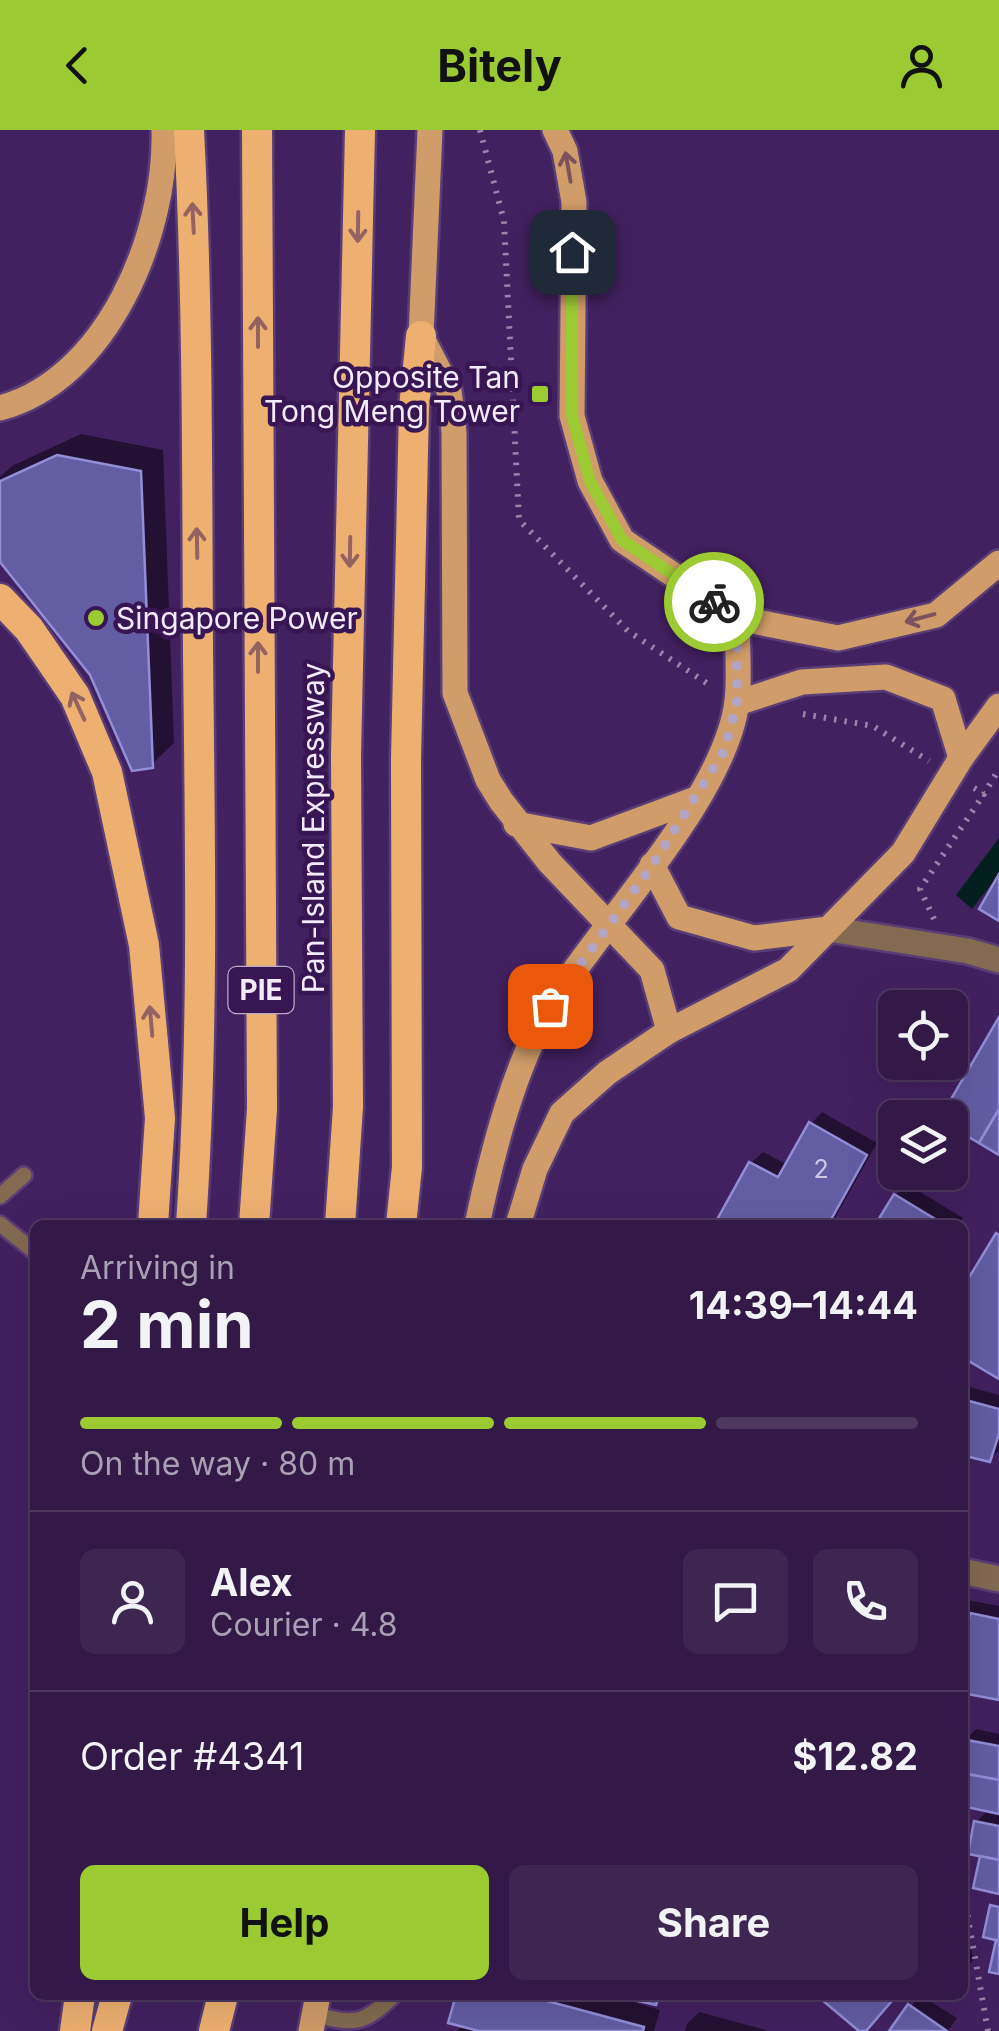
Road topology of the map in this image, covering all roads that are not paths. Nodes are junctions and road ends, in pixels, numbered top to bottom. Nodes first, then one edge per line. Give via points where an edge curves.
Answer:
1 (164, 130) edge
2 (189, 130) edge
3 (257, 130) edge
4 (360, 130) edge
5 (430, 130) edge
6 (555, 130) edge
7 (421, 336) junction
8 (0, 408) edge
9 (999, 563) edge
10 (0, 599) edge
11 (737, 618) junction
12 (737, 703) junction
13 (999, 706) edge
14 (961, 758) junction
15 (696, 799) junction
16 (516, 824) junction
17 (652, 866) junction
18 (608, 923) junction
19 (828, 929) junction
20 (999, 960) edge
21 (669, 1031) junction
22 (24, 1175) dead end
23 (0, 1196) edge
24 (152, 1220) edge
25 (191, 1220) edge
26 (254, 1220) edge
27 (340, 1220) edge
28 (401, 1220) edge
29 (477, 1220) edge
30 (520, 1220) edge
31 (0, 1224) edge
32 (30, 1248) edge
33 (968, 1573) edge
34 (999, 1579) edge
35 (79, 2000) edge
36 (116, 2000) edge
37 (221, 2000) edge
38 (389, 2000) edge
39 (314, 2013) edge
40 (74, 2031) edge
41 (107, 2031) edge
42 (214, 2031) edge

1 - 8 main road via 145,242 108,326 42,390
25 -> 2 highway via 199,745
26 -> 3 highway, Pan-Island Expressway / PIE via 262,1109
4 -> 27 highway, Pan-Island Expressway via 346,754 348,1107
5 - 7 main road
11 -> 6 main road via 622,540 590,481 572,416 574,202 566,151
7 - 16 main road via 449,390 454,432 455,692 488,780
7 - 28 highway via 406,759
9 -> 11 main road via 936,614 838,638
24 -> 10 highway via 160,1118 144,945 107,772 75,696
11 - 12 main road
12 - 14 main road via 802,682 886,677 943,700
12 - 15 main road via 724,751
13 - 14 main road
14 - 19 main road via 903,852
15 - 16 main road via 591,838
15 - 17 main road
16 - 18 main road
17 - 18 main road
17 - 19 main road via 679,917 754,938
18 - 21 main road via 652,970
18 - 29 main road via 550,1006 515,1084
19 - 20 street
19 - 21 main road via 788,970
21 - 30 main road via 562,1113
22 - 23 lane
31 - 32 lane
33 - 34 street
35 - 40 highway
36 - 41 highway
37 - 42 highway
38 - 39 lane via 375,2014 346,2022

